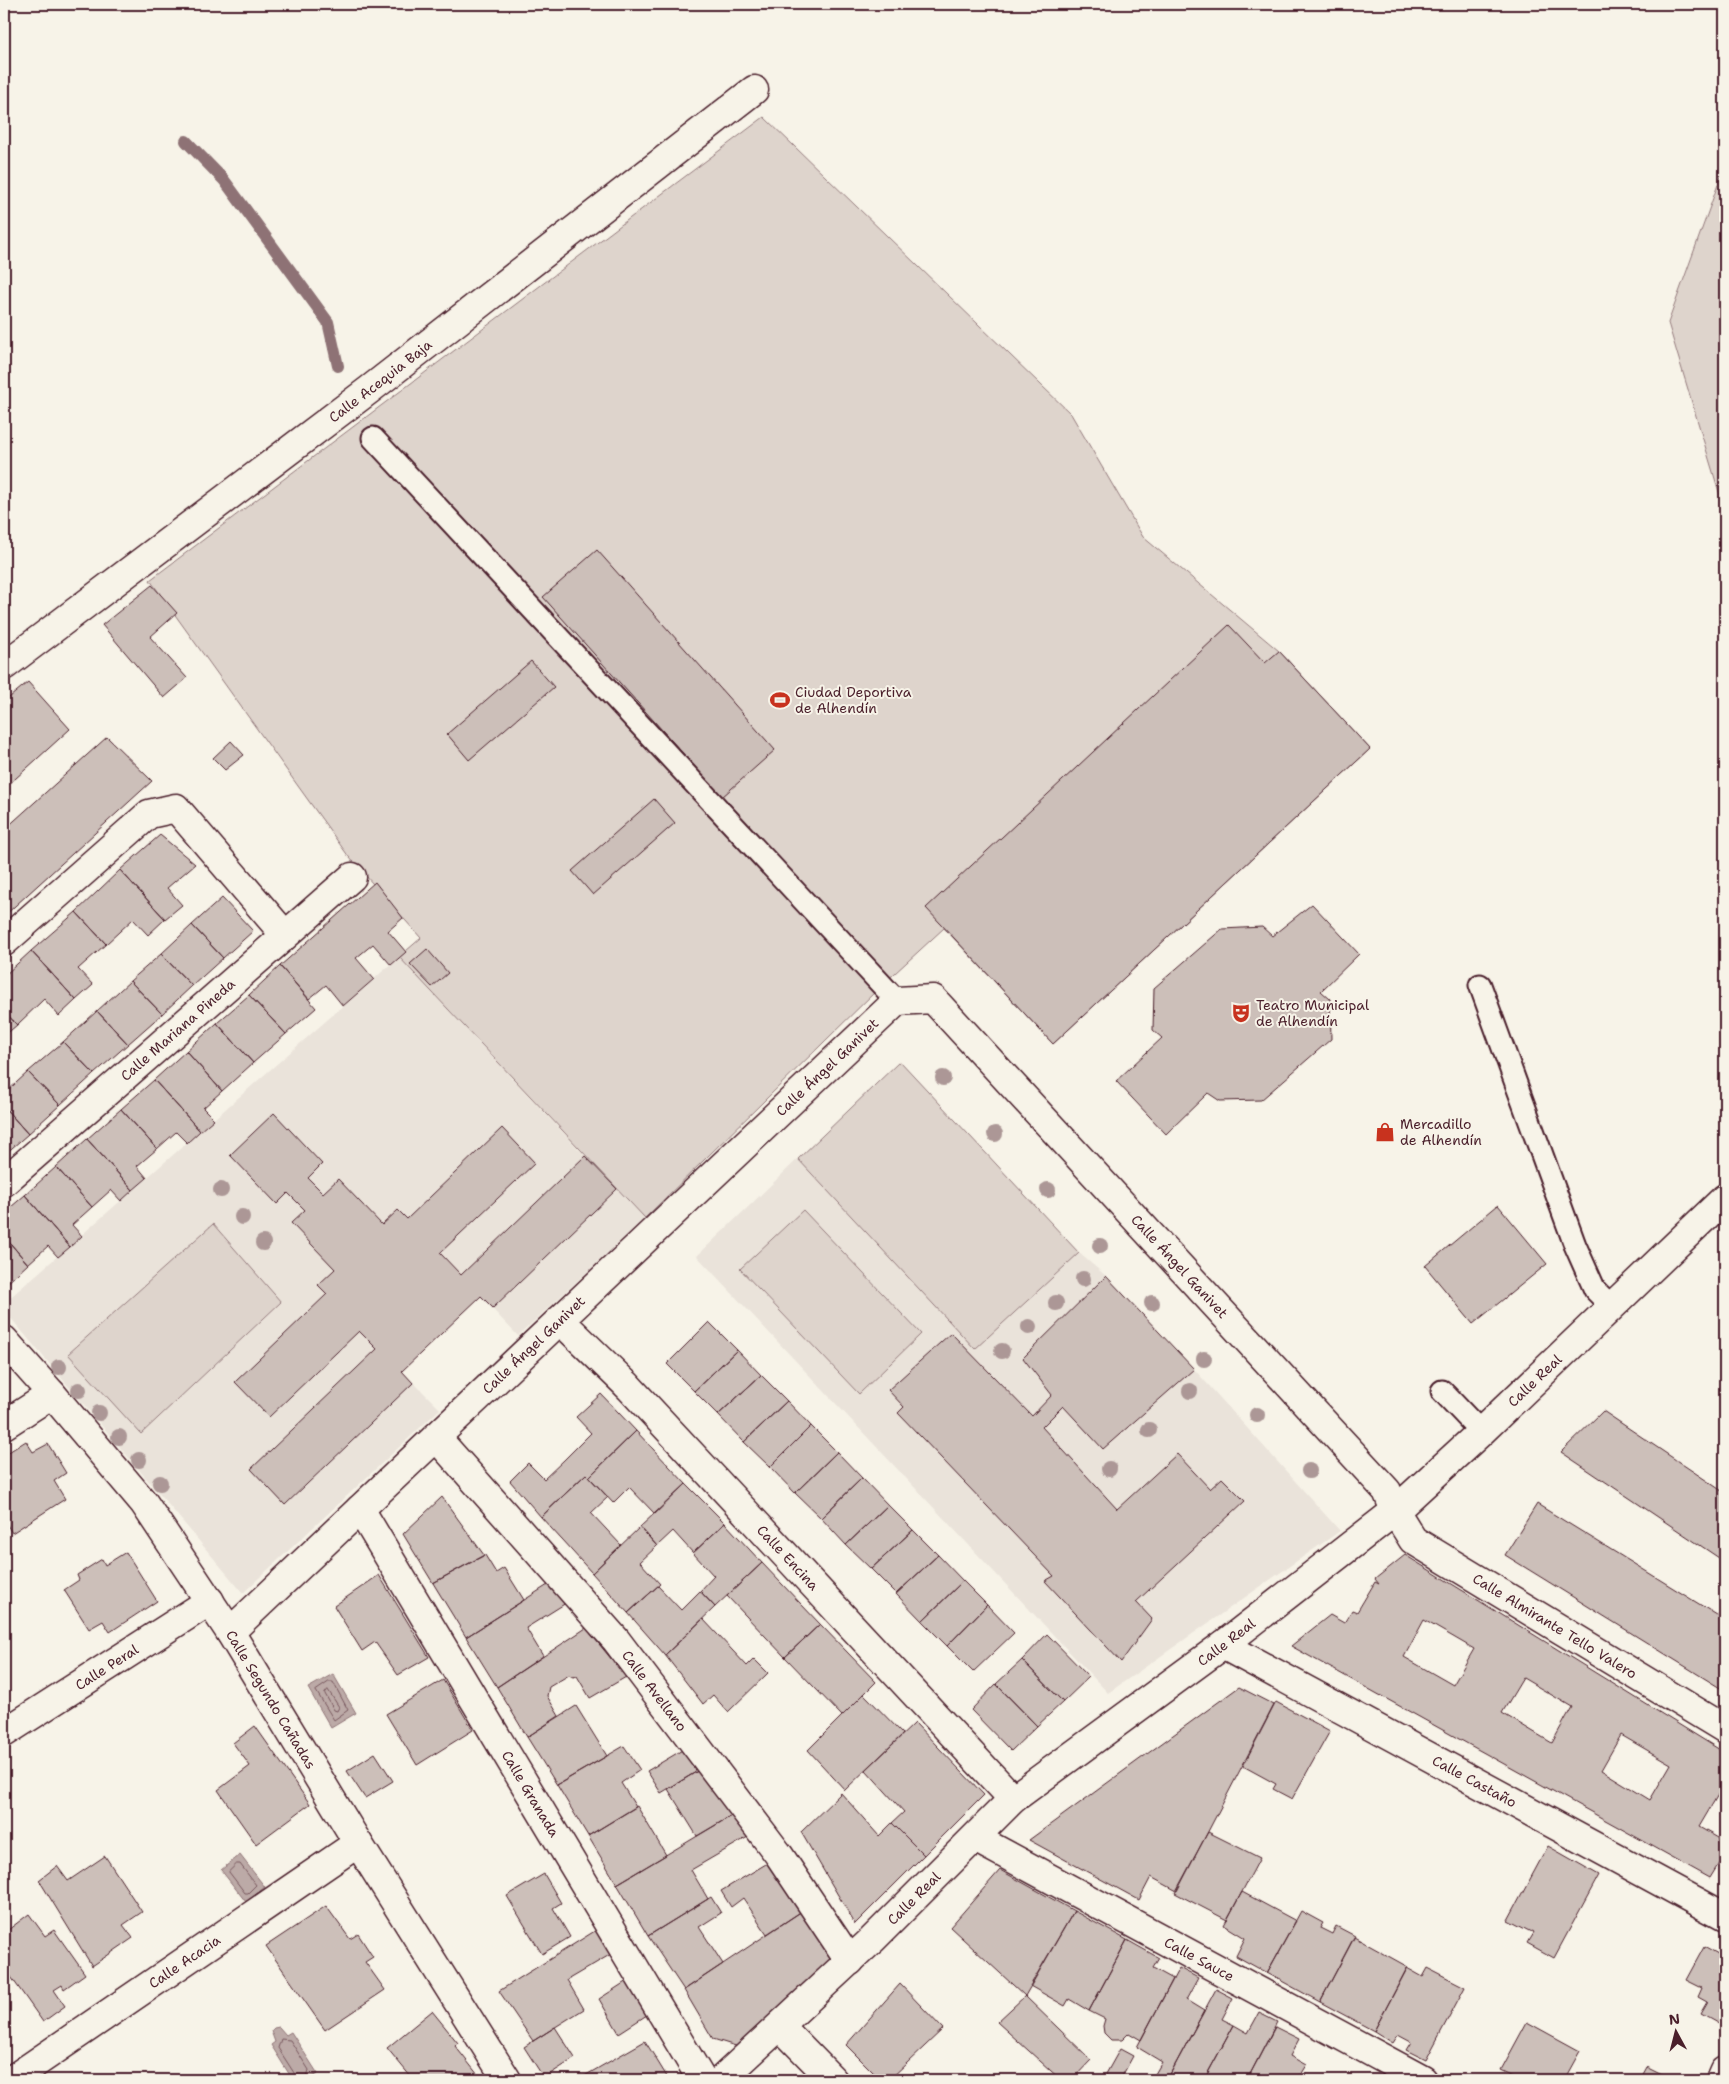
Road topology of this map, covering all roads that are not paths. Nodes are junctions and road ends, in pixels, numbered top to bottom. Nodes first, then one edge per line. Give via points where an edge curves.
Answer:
1 (754, 90) dead end
2 (373, 438) dead end
3 (4, 666) edge
4 (352, 877) dead end
5 (285, 935) junction
6 (4, 942) edge
7 (1480, 985) dead end
8 (897, 1001) junction
9 (4, 1182) edge
10 (1725, 1198) edge
11 (1612, 1307) junction
12 (560, 1320) junction
13 (4, 1340) edge
14 (1442, 1391) dead end
15 (52, 1394) junction
16 (4, 1424) edge
17 (1481, 1432) junction
18 (436, 1437) junction
19 (360, 1509) junction
20 (1395, 1511) junction
21 (210, 1601) junction
22 (230, 1632) junction
23 (1223, 1645) junction
24 (1725, 1729) edge
25 (4, 1733) edge
26 (1013, 1799) junction
27 (974, 1838) junction
28 (358, 1843) junction
29 (1725, 1917) edge
30 (850, 1961) junction
31 (781, 2027) junction
32 (1725, 2071) edge
33 (11, 2080) edge
34 (507, 2080) edge
35 (702, 2080) edge
36 (722, 2080) edge
37 (833, 2080) edge
38 (1423, 2080) edge
39 (1720, 2080) edge

1 - 3 street, Calle Acequia Baja via 369,390
2 - 8 lane
4 - 5 street, Calle Mariana Pineda
5 - 6 street via 176,808 149,814
5 - 9 street, Calle Mariana Pineda
7 - 11 lane via 1575,1245 1595,1290
8 - 12 street, Calle Ángel Ganivet
8 - 20 street, Calle Ángel Ganivet via 933,999 1387,1491
10 - 11 street, Calle Real
11 - 17 street, Calle Real
12 - 18 street, Calle Ángel Ganivet
12 - 26 street, Calle Encina via 627,1385
13 - 15 street, Calle Segundo Cañadas
14 - 17 lane
15 - 16 street
15 - 21 street, Calle Segundo Cañadas via 144,1503
17 - 20 street, Calle Real
18 - 19 street, Calle Ángel Ganivet
18 - 30 street, Calle Avellano via 616,1640 780,1855
19 - 22 street, Calle Ángel Ganivet
19 - 35 street, Calle Granada
20 - 23 street, Calle Real
20 - 24 street, Calle Almirante Tello Valero via 1413,1540
21 - 22 street, Calle Segundo Cañadas
21 - 25 street, Calle Peral
22 - 28 street, Calle Segundo Cañadas
23 - 26 street, Calle Real
23 - 29 street, Calle Castaño
26 - 27 street, Calle Real
27 - 30 street, Calle Real
27 - 38 street, Calle Sauce
28 - 33 street, Calle Acacia
28 - 34 street, Calle Segundo Cañadas
30 - 31 street, Calle Real
31 - 36 street, Calle Real
31 - 37 street
32 - 39 street

